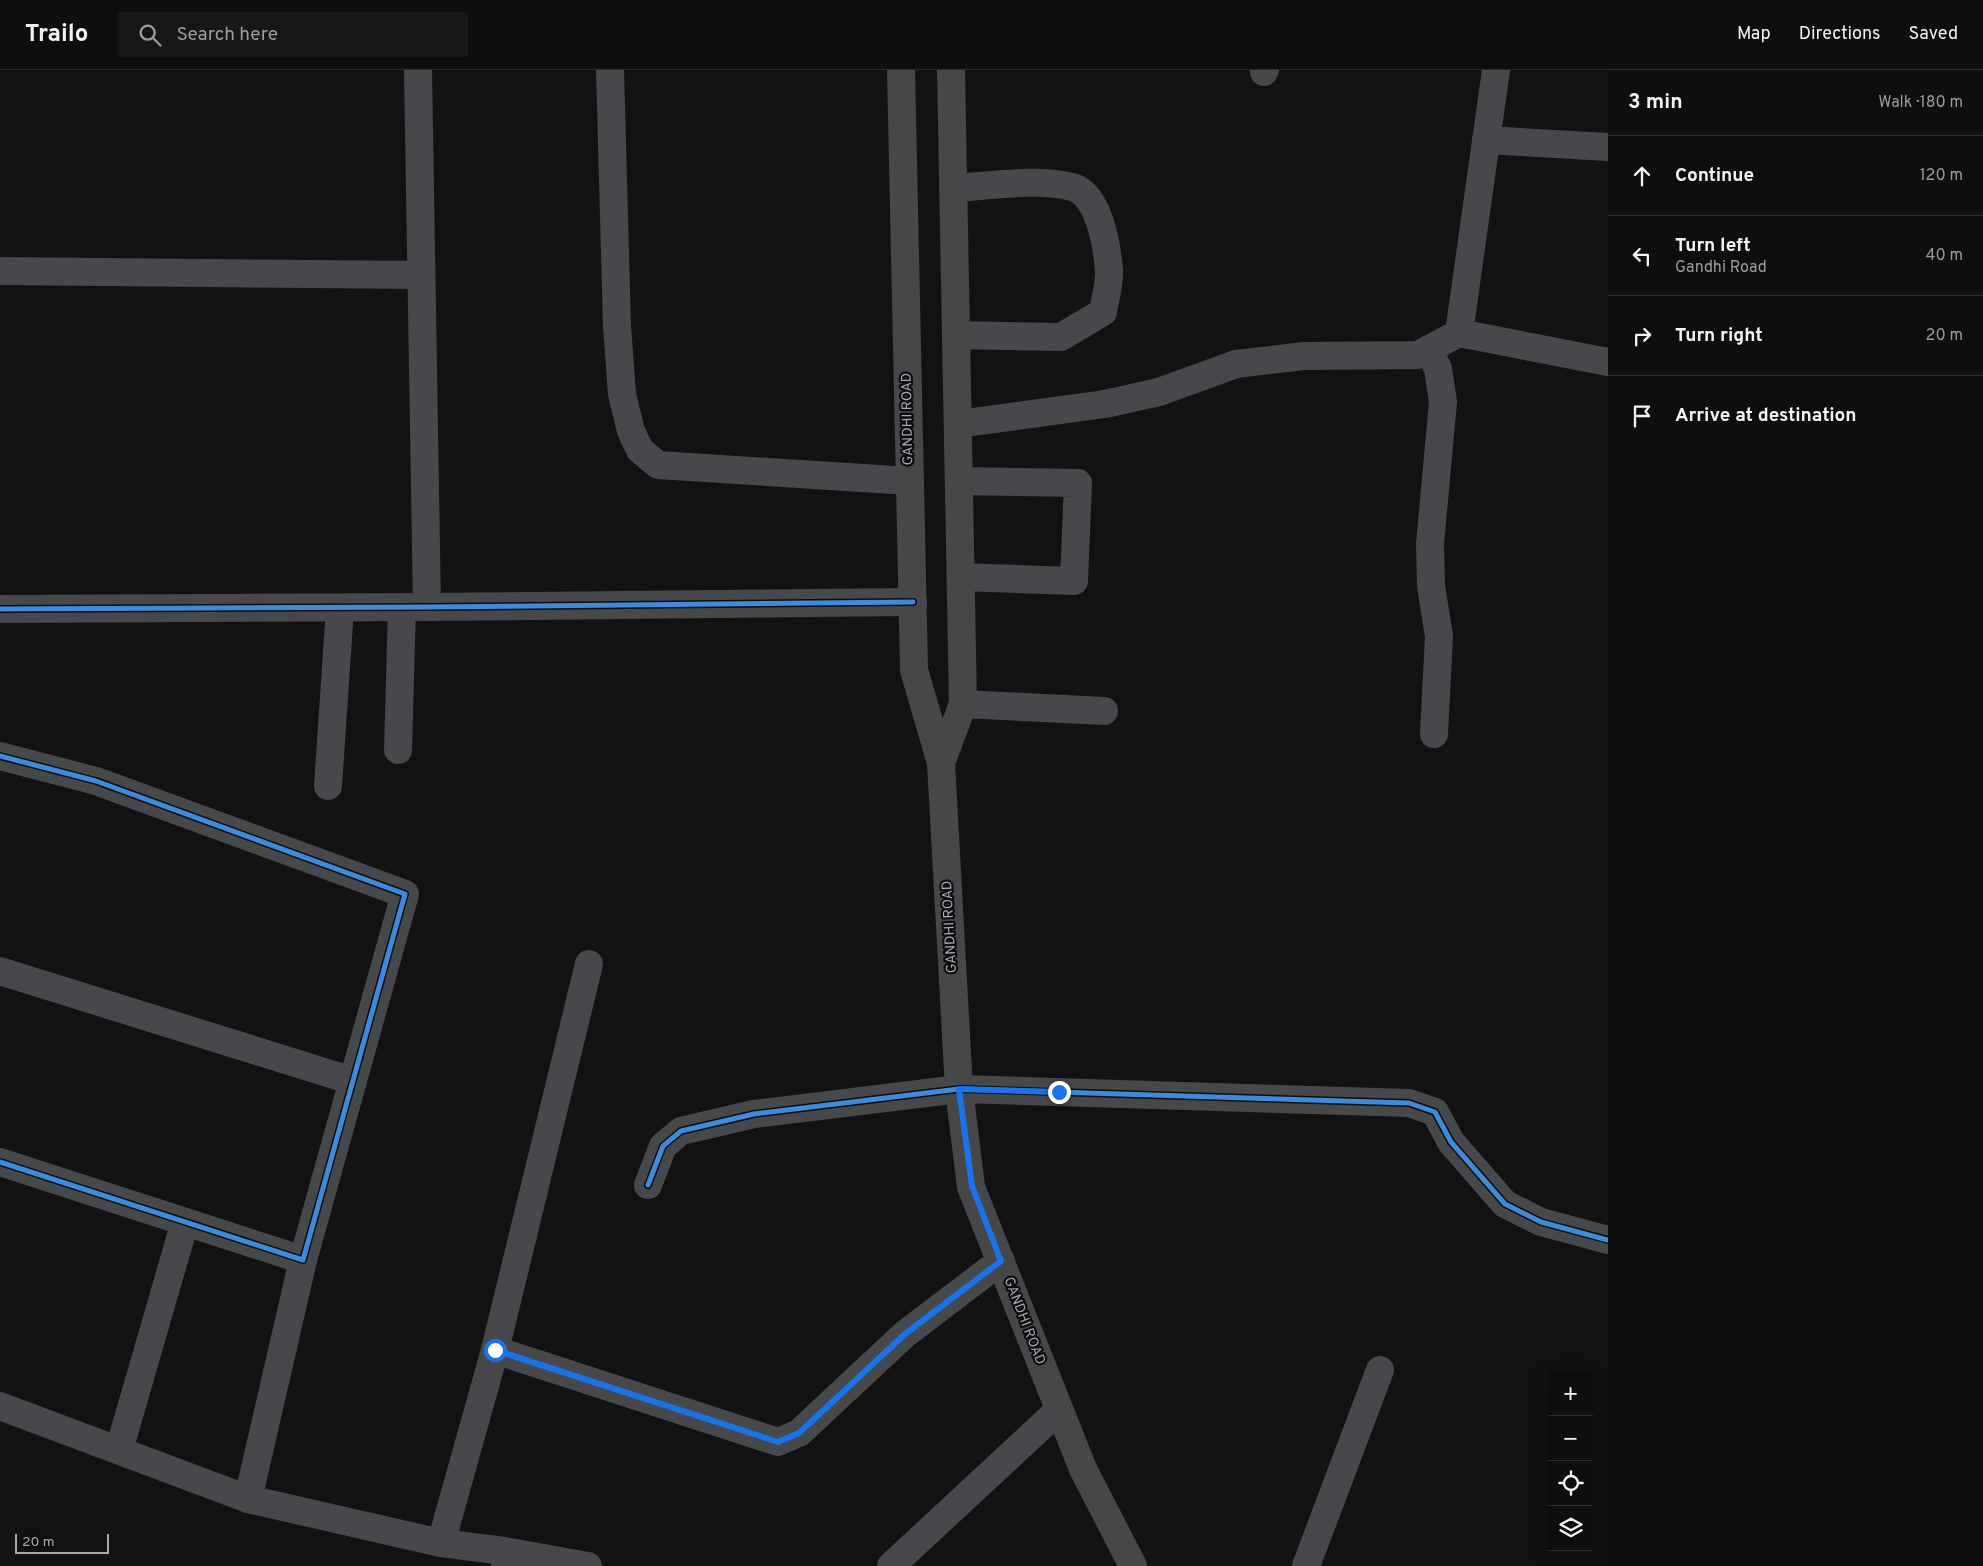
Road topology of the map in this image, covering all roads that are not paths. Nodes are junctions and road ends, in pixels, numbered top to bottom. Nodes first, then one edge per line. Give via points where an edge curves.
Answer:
1 (418, 70) edge
2 (610, 70) edge
3 (901, 70) edge
4 (951, 70) edge
5 (1496, 70) edge
6 (1486, 140) junction
7 (1605, 151) edge
8 (953, 188) junction
9 (0, 271) edge
10 (421, 275) junction
11 (1459, 333) junction
12 (956, 335) junction
13 (1429, 349) junction
14 (1608, 362) edge
15 (958, 424) junction
16 (910, 481) junction
17 (959, 481) junction
18 (961, 577) junction
19 (913, 602) junction
20 (340, 608) junction
21 (414, 608) junction
22 (0, 609) edge
23 (963, 704) junction
24 (1104, 711) dead end
25 (1434, 734) dead end
26 (398, 750) dead end
27 (0, 756) edge
28 (941, 763) junction
29 (328, 786) dead end
30 (589, 964) dead end
31 (0, 970) edge
32 (353, 1081) junction
33 (959, 1089) junction
34 (0, 1162) edge
35 (648, 1185) dead end
36 (185, 1222) junction
37 (1608, 1240) edge
38 (303, 1260) junction
39 (1001, 1261) junction
40 (495, 1350) junction
41 (1380, 1370) dead end
42 (0, 1406) edge
43 (1059, 1410) junction
44 (119, 1450) junction
45 (248, 1500) junction
46 (441, 1543) junction
47 (504, 1559) edge
48 (588, 1566) edge
49 (891, 1566) edge
50 (1133, 1566) edge
51 (1306, 1566) edge

1 - 10 street
2 - 16 street via 622,394 631,431 640,450 658,465
3 - 16 main road, GANDHI ROAD
4 - 8 main road, GANDHI ROAD
5 - 6 street
6 - 7 street
6 - 11 street
8 - 12 main road, GANDHI ROAD
8 - 12 street via 1040,183 1074,187 1092,201 1102,230 1109,272 1103,312 1061,337
9 - 10 street
10 - 21 street
11 - 13 street
11 - 14 street
12 - 15 main road, GANDHI ROAD
13 - 15 street via 1418,355 1304,356 1236,364 1159,392 1105,404
13 - 25 street via 1438,369 1443,402 1430,544 1431,586 1439,636
15 - 17 main road, GANDHI ROAD
16 - 19 main road, GANDHI ROAD
17 - 18 main road, GANDHI ROAD
17 - 18 street via 1078,482 1074,581
18 - 23 main road, GANDHI ROAD
19 - 21 street
19 - 28 main road, GANDHI ROAD via 914,670
20 - 21 street
20 - 22 street
20 - 29 street
21 - 26 street
23 - 24 street
23 - 28 main road, GANDHI ROAD
27 - 32 street via 96,781 405,894
28 - 33 main road, GANDHI ROAD
30 - 40 street
31 - 32 street
32 - 38 street
33 - 35 street via 754,1114 681,1131 663,1146
33 - 37 street via 1409,1103 1435,1112 1451,1142 1505,1204 1540,1222
33 - 39 main road, GANDHI ROAD via 972,1186
34 - 36 street
36 - 38 street
36 - 44 street
38 - 45 street
39 - 40 street via 905,1334 799,1433 778,1442
39 - 43 main road, GANDHI ROAD
40 - 46 street
41 - 51 street
42 - 44 street
43 - 49 street
43 - 50 main road, GANDHI ROAD via 1082,1469
44 - 45 street
45 - 46 street
46 - 47 street
47 - 48 street

